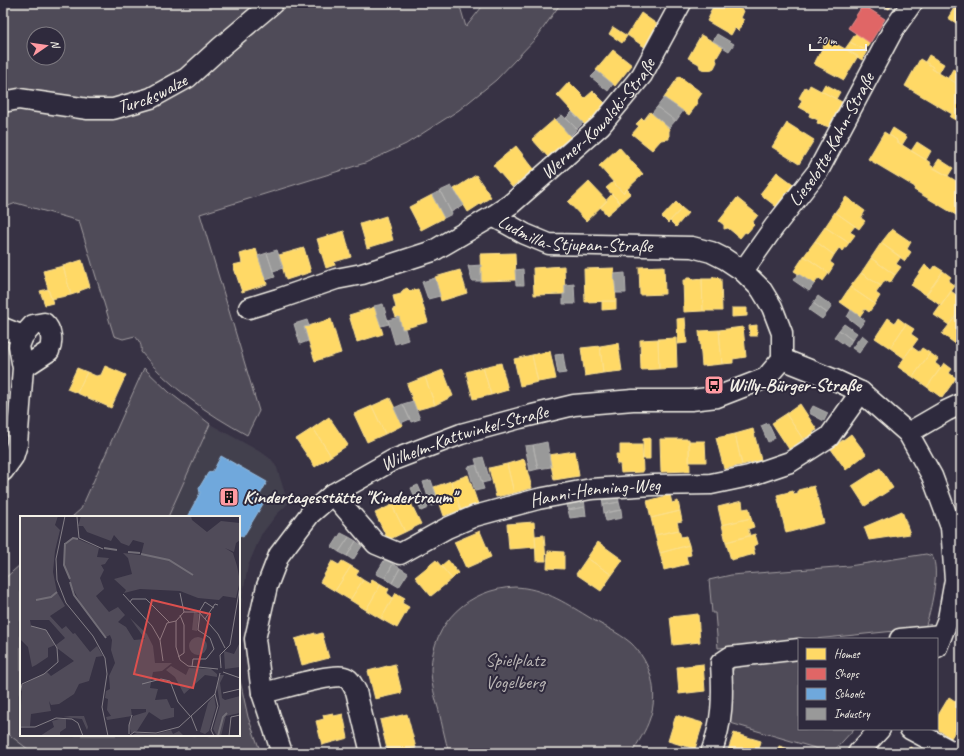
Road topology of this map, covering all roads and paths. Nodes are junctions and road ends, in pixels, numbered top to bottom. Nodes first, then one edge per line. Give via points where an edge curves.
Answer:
1 (273, 3) edge
2 (681, 3) edge
3 (912, 3) edge
4 (3, 102) edge
5 (493, 216) junction
6 (743, 271) junction
7 (249, 308) dead end
8 (3, 328) edge
9 (23, 336) junction
10 (782, 359) junction
11 (24, 368) junction
12 (861, 392) junction
13 (961, 404) edge
14 (908, 433) junction
15 (3, 470) edge
16 (333, 494) junction
17 (947, 631) edge
18 (906, 638) edge
19 (798, 649) edge
20 (262, 694) junction
21 (879, 730) edge
22 (912, 730) edge
23 (282, 753) edge
24 (371, 753) edge
25 (712, 753) edge
26 (858, 753) edge
27 (955, 753) edge

1 - 4 street, Turckswalze via 187,78 151,98 113,109 88,109 19,99
2 - 5 street, Werner-Kowalski-Straße via 642,75 602,125 511,204
3 - 6 street, Lieselotte-Kahn-Straße via 893,30 818,171
5 - 6 street, Ludmilla-Stjupan-Straße via 549,244 692,247 711,252
5 - 7 street, Ludmilla-Stjupan-Straße via 433,251
6 - 10 street, Ludmilla-Stjupan-Straße via 761,289 772,307 782,334
8 - 9 street
9 - 11 street via 19,346
9 - 11 street via 33,325 44,323 49,327 52,339 49,351
10 - 12 street
10 - 16 street, Wilhelm-Kattwinkel-Straße via 766,378 716,397 574,405 461,434 393,460
11 - 15 street via 17,444 13,457
12 - 14 street
12 - 16 street, Hanni-Henning-Weg via 829,437 790,462 749,476 711,484 591,489 538,499 475,516 400,554 376,544
13 - 14 street
14 - 17 street via 932,476 951,527 955,580
16 - 20 street, Wilhelm-Kattwinkel-Straße via 310,514 279,555 267,586 255,639
17 - 18 street
19 - 25 street via 730,657 721,663 721,721
20 - 23 street, Wilhelm-Kattwinkel-Straße
20 - 24 street via 328,677 344,677 351,681 356,690
21 - 26 street
22 - 27 street

